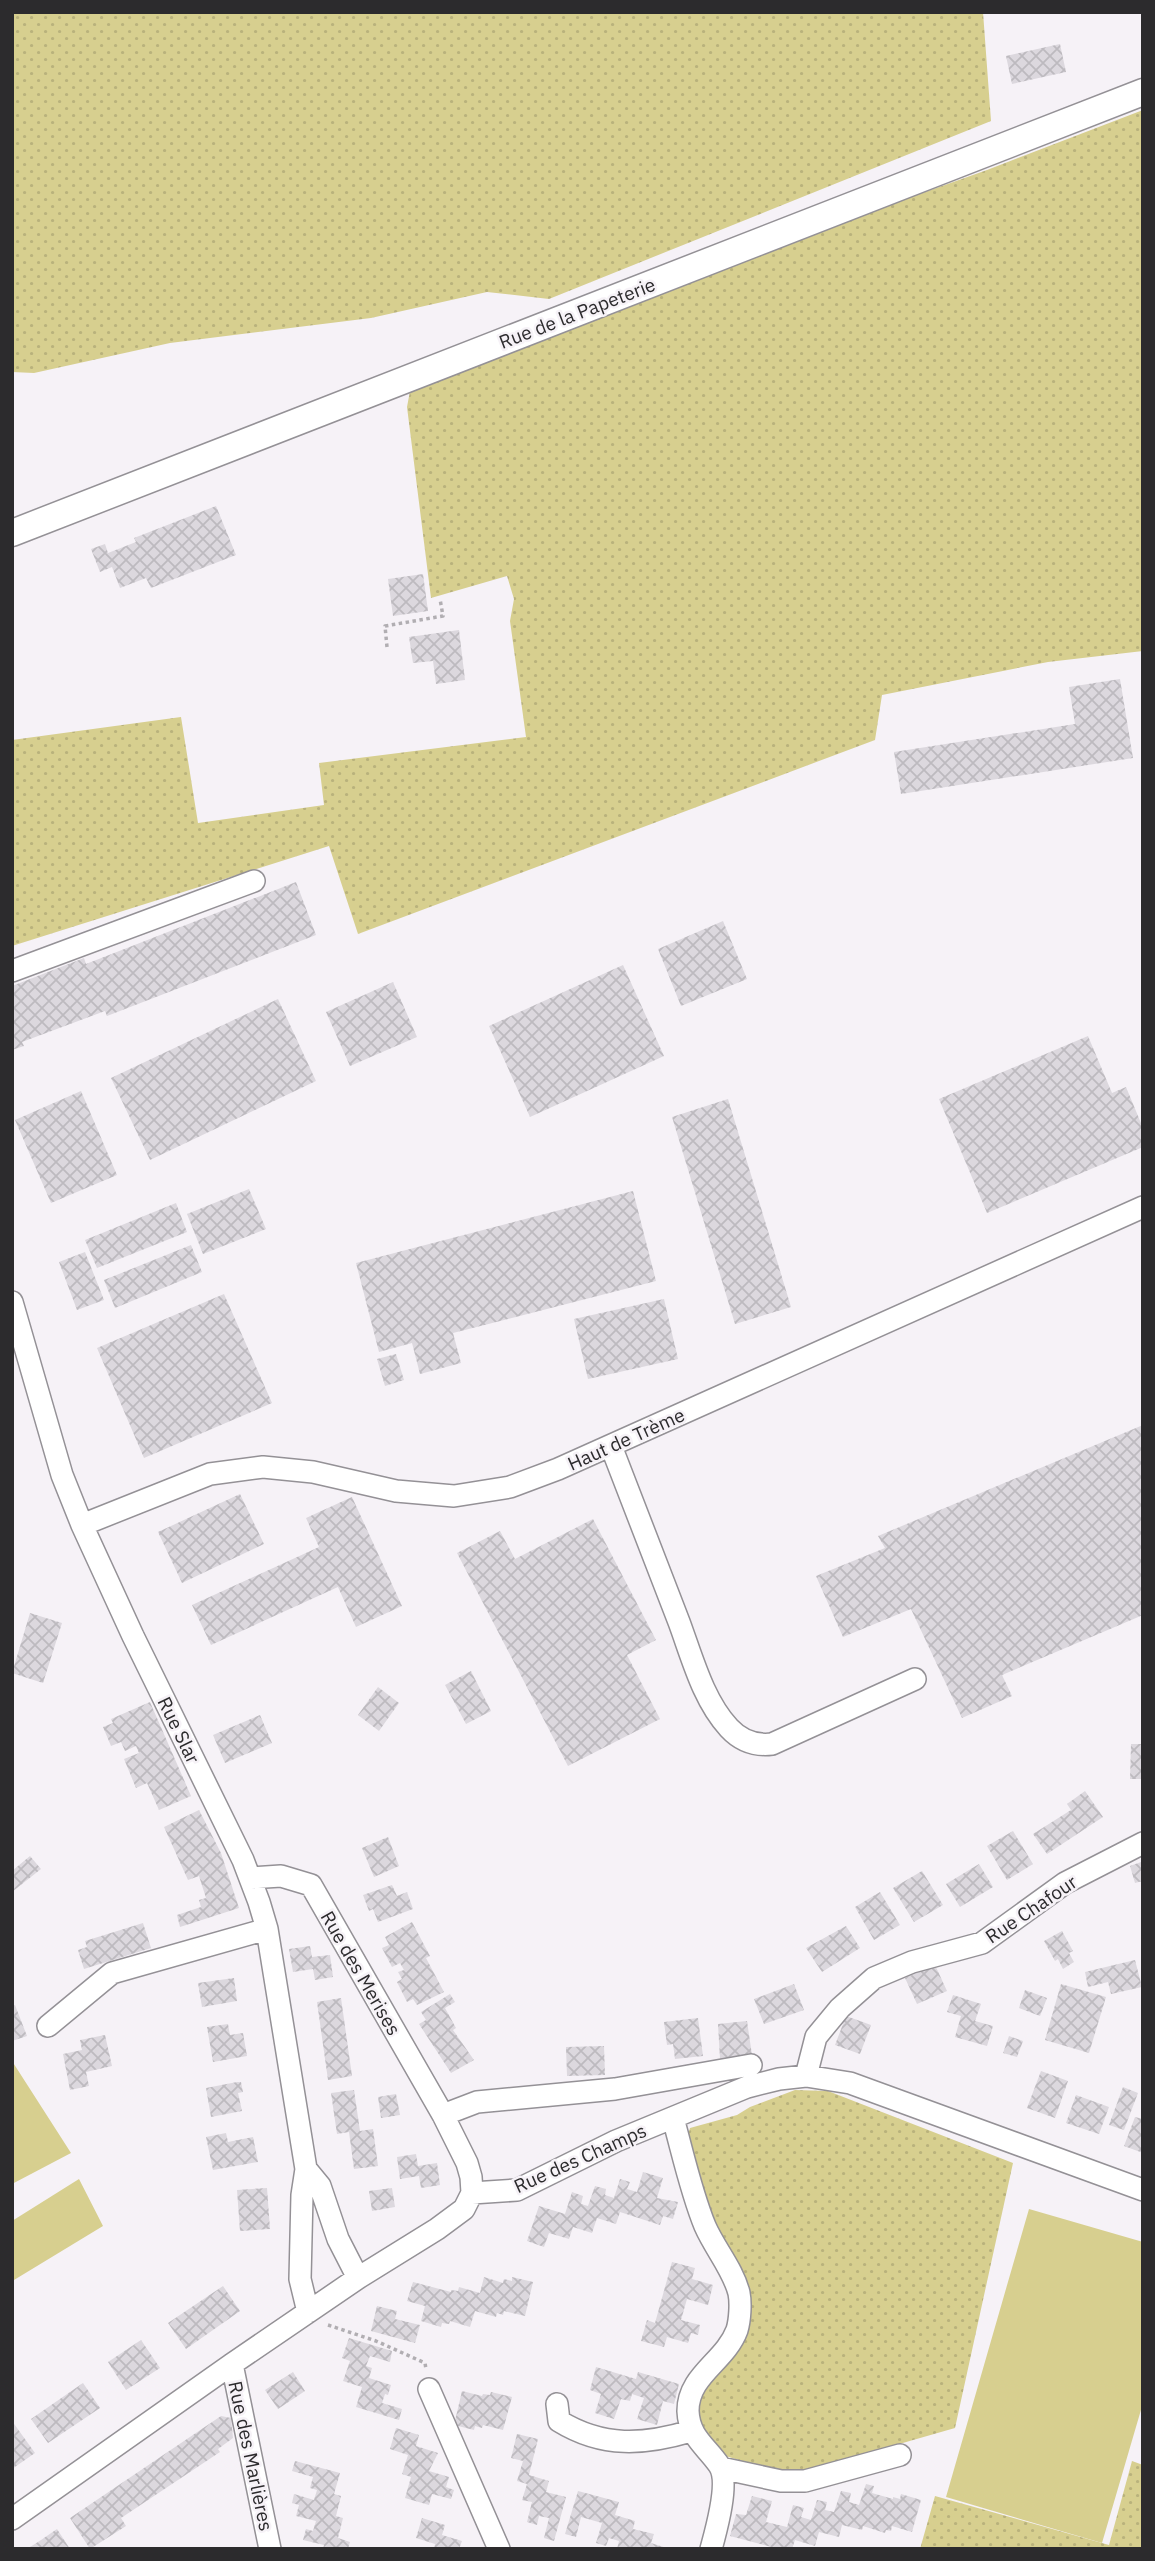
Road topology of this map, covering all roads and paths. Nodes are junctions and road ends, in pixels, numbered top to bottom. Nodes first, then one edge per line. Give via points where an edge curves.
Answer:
1 (1143, 92) edge
2 (12, 533) edge
3 (440, 599) dead end
4 (387, 647) dead end
5 (254, 881) dead end
6 (12, 971) edge
7 (1143, 1207) edge
8 (12, 1302) edge
9 (611, 1446) junction
10 (82, 1525) junction
11 (915, 1679) dead end
12 (1143, 1843) edge
13 (251, 1878) junction
14 (267, 1929) junction
15 (48, 2026) dead end
16 (751, 2065) dead end
17 (806, 2076) junction
18 (443, 2115) junction
19 (673, 2118) junction
20 (306, 2169) junction
21 (1143, 2190) edge
22 (472, 2193) junction
23 (358, 2278) junction
24 (305, 2314) junction
25 (232, 2364) junction
26 (429, 2389) joint
27 (557, 2404) dead end
28 (691, 2431) junction
29 (900, 2455) dead end
30 (721, 2468) junction
31 (12, 2519) edge
32 (270, 2549) edge
33 (499, 2549) edge
34 (711, 2549) edge

1 - 2 main road, Rue de la Papeterie
3 - 4 path via 443,616 385,626
5 - 6 street
7 - 9 street, Haut de Trème
8 - 10 street, Rue Slar via 62,1475
9 - 10 street, Haut de Trème via 510,1487 454,1496 397,1491 313,1472 263,1468 210,1474
9 - 11 street via 699,1675 713,1707 730,1729 749,1743 772,1744
10 - 13 street, Rue Slar
12 - 17 street, Rue Chafour via 1065,1883 982,1943 874,1978 816,2037
13 - 14 street, Rue Slar
13 - 18 street, Rue des Merises via 281,1876 311,1885
14 - 15 street via 112,1973
14 - 20 street, Rue Slar
16 - 18 street via 615,2089 477,2102
17 - 19 street, Rue des Champs via 747,2087
17 - 21 street, Rue des Champs via 850,2083
18 - 22 street, Rue des Merises via 467,2163
19 - 22 street, Rue des Champs via 517,2190
19 - 28 street via 705,2225 739,2294 737,2330 693,2387 688,2410
20 - 23 street, Rue Slar via 320,2186 338,2239
20 - 24 street, Rue Slar via 300,2280
22 - 23 street via 464,2209 446,2223
23 - 24 street
24 - 25 street
24 - 26 path via 425,2363
25 - 31 street
25 - 32 street, Rue des Marlières
26 - 33 street
27 - 28 street via 559,2421 593,2436 628,2443
28 - 30 street
29 - 30 street via 805,2481 781,2481
30 - 34 street via 722,2512

